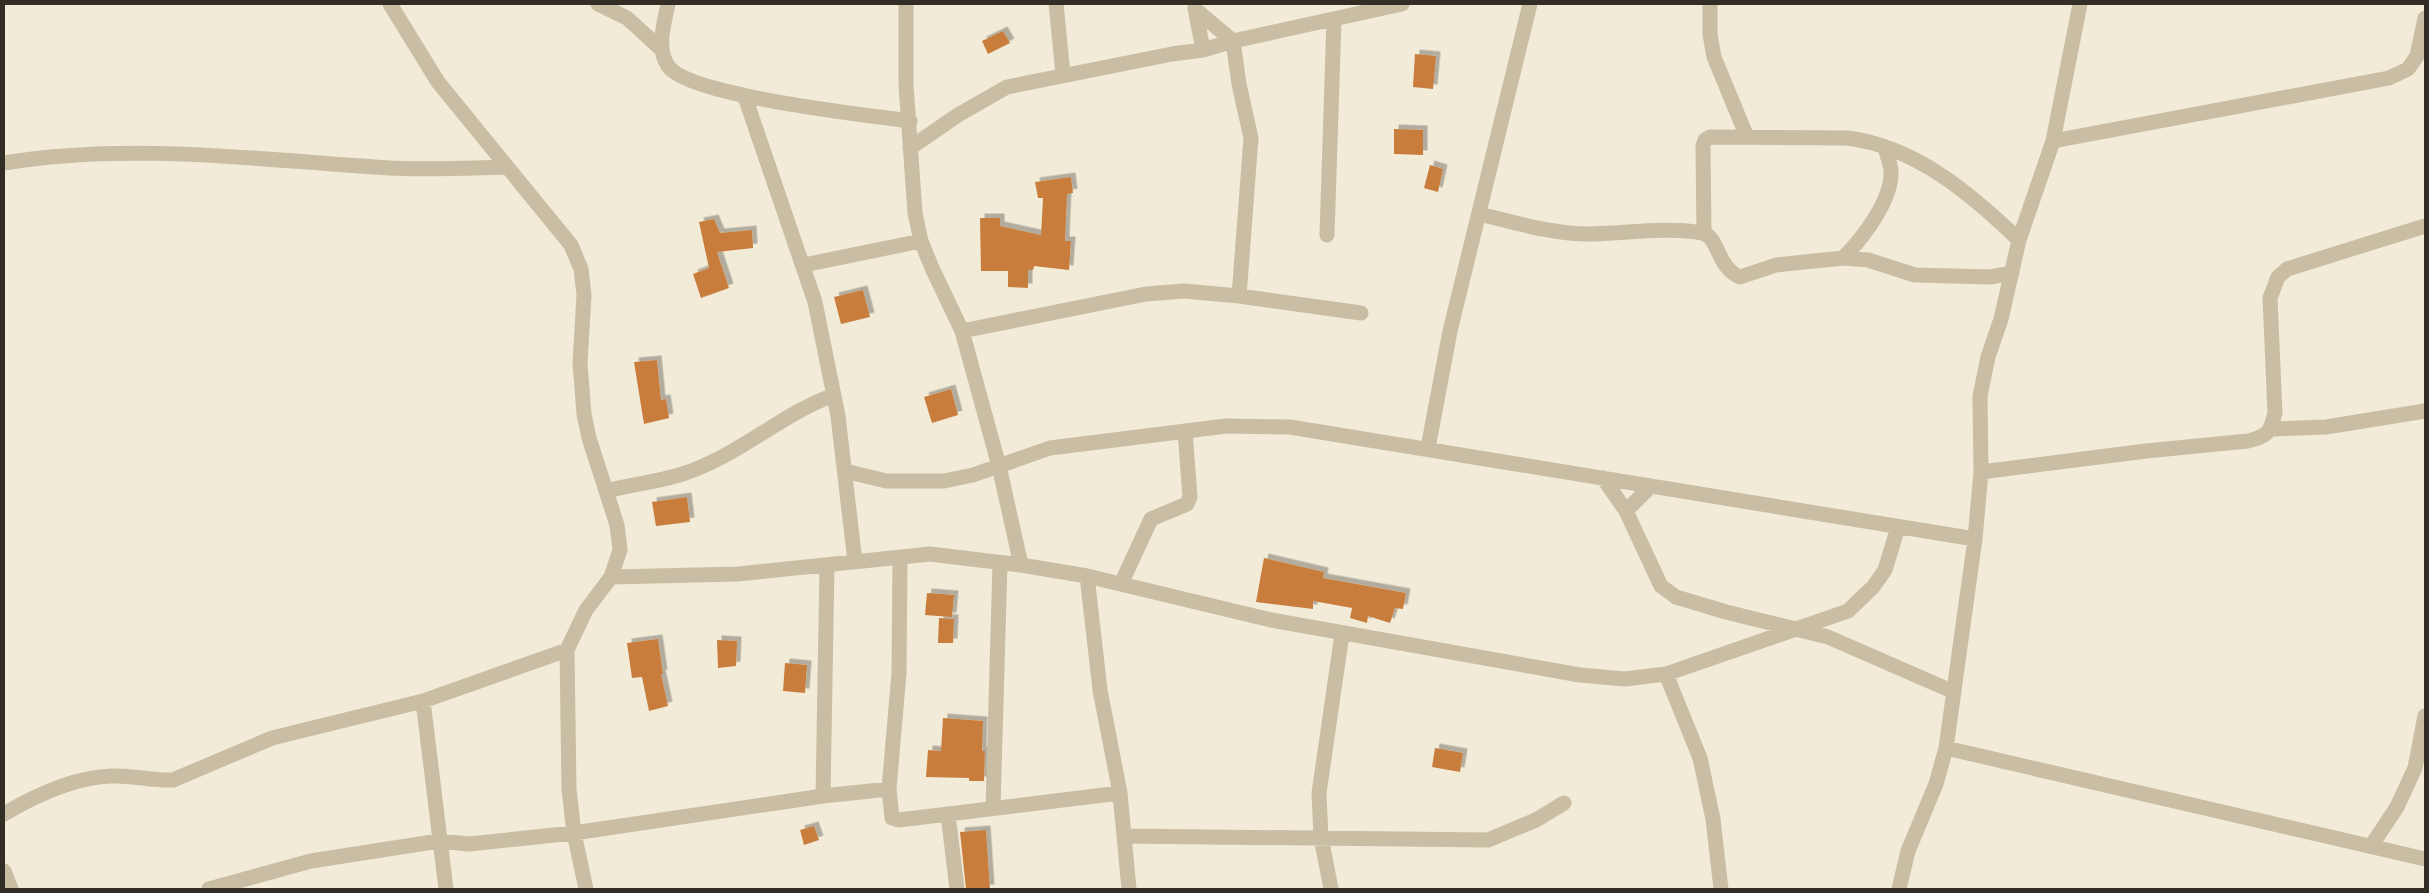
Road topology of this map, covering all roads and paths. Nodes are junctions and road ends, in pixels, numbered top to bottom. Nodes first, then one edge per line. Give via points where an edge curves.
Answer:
1 (390, 4) edge
2 (598, 4) edge
3 (668, 4) edge
4 (906, 4) edge
5 (1056, 4) edge
6 (1402, 4) edge
7 (1530, 4) edge
8 (1710, 4) edge
9 (2080, 4) edge
10 (1195, 7) edge
11 (2425, 18) edge
12 (1334, 19) junction
13 (1233, 41) junction
14 (662, 50) junction
15 (1203, 50) junction
16 (1064, 74) junction
17 (745, 97) junction
18 (910, 121) junction
19 (1747, 137) junction
20 (2053, 141) junction
21 (1884, 147) junction
22 (910, 148) junction
23 (4, 163) edge
24 (506, 167) junction
25 (1479, 214) junction
26 (2425, 226) edge
27 (1704, 233) junction
28 (1326, 235) dead end
29 (2018, 240) junction
30 (921, 241) junction
31 (1843, 258) junction
32 (804, 265) junction
33 (2012, 273) junction
34 (1239, 296) junction
35 (1361, 312) dead end
36 (962, 331) junction
37 (834, 395) junction
38 (2425, 411) edge
39 (2271, 429) junction
40 (1185, 431) junction
41 (1428, 448) junction
42 (999, 466) junction
43 (845, 471) junction
44 (1981, 472) junction
45 (1603, 478) junction
46 (1651, 486) junction
47 (607, 490) junction
48 (1626, 511) junction
49 (1898, 527) junction
50 (1975, 539) junction
51 (900, 557) junction
52 (855, 562) junction
53 (1000, 564) junction
54 (827, 565) junction
55 (1021, 565) junction
56 (1087, 576) junction
57 (611, 577) junction
58 (1121, 584) junction
59 (1794, 630) junction
60 (1342, 634) junction
61 (567, 650) junction
62 (1666, 674) junction
63 (1954, 692) junction
64 (423, 701) junction
65 (2425, 716) edge
66 (1946, 748) junction
67 (889, 789) junction
68 (1120, 793) junction
69 (824, 796) junction
70 (1564, 804) dead end
71 (993, 807) junction
72 (4, 814) edge
73 (948, 814) junction
74 (574, 832) junction
75 (1124, 836) junction
76 (1321, 837) junction
77 (439, 841) junction
78 (2371, 846) junction
79 (2425, 859) edge
80 (4, 871) edge
81 (11, 889) edge
82 (209, 889) edge
83 (446, 889) edge
84 (586, 889) edge
85 (958, 889) edge
86 (1130, 889) edge
87 (1331, 889) edge
88 (1721, 889) edge
89 (1899, 889) edge

1 - 24 street via 438,82
2 - 14 street via 627,18
3 - 14 street
4 - 18 street via 906,85
5 - 16 street
6 - 12 street
7 - 25 street
8 - 19 street via 1714,57
9 - 20 street
10 - 13 street
10 - 15 street
11 - 20 street via 2417,56 2408,69 2389,78
12 - 13 street
12 - 28 street
13 - 15 street
13 - 34 street via 1251,138
14 - 17 street via 668,66 678,76
15 - 16 street
16 - 22 street via 1007,87
17 - 18 street
17 - 32 street
18 - 22 street
19 - 21 street via 1847,138 1866,140
19 - 27 street via 1710,137 1705,140
20 - 29 street
21 - 29 street via 1934,171 1971,196
21 - 31 street via 1891,170 1884,200 1862,239
22 - 30 street via 915,213
23 - 24 street via 42,156 126,154 260,157 390,168
24 - 47 street via 571,245 582,269 584,295 580,363 584,414
25 - 27 street via 1555,232
25 - 41 street via 1450,331
26 - 39 street via 2287,269 2278,277 2270,298 2275,397
27 - 31 street via 1711,238 1725,268 1740,277 1776,265
29 - 33 street
30 - 32 street
30 - 36 street
31 - 33 street via 1868,260 1915,275 1990,277
32 - 37 street
33 - 44 street via 1980,396
34 - 35 street
34 - 36 street via 1184,292 1146,294
36 - 42 street
37 - 43 street
37 - 47 street via 799,409 744,445 696,470
38 - 39 street via 2326,427
39 - 44 street via 2263,437 2248,441
40 - 41 street via 1226,426 1290,427
40 - 42 street via 1050,448
40 - 58 street via 1188,504 1151,519
41 - 45 street
42 - 43 street via 944,481 886,481
42 - 55 street
43 - 52 street
44 - 50 street
45 - 46 street
45 - 48 street
46 - 48 street
46 - 49 street
47 - 57 street via 618,525 620,550
48 - 59 street via 1661,586 1676,597
49 - 50 street
49 - 59 street via 1885,570 1874,588 1848,611
50 - 63 street
51 - 52 street
51 - 53 street via 930,554
51 - 67 street via 899,672
52 - 54 street
53 - 55 street
53 - 71 street
54 - 57 street via 738,574
54 - 69 street
55 - 56 street
56 - 58 street
56 - 68 street via 1100,690
57 - 61 street via 586,610
58 - 60 street
59 - 62 street
59 - 63 street via 1828,637
60 - 62 street via 1580,675 1625,679
60 - 76 street via 1319,793
61 - 64 street
61 - 74 street via 569,789
62 - 88 street via 1700,758 1713,819
63 - 66 street
64 - 72 street via 272,738 173,780 156,781 138,776 82,780 33,797
64 - 77 street
65 - 78 street via 2415,768 2397,807
66 - 78 street
66 - 89 street via 1936,784 1908,851
67 - 69 street
67 - 73 street via 894,820
68 - 71 street
68 - 75 street
69 - 74 street
70 - 76 street via 1488,840 1388,841
71 - 73 street
73 - 85 street
74 - 77 street via 468,844
74 - 84 street
75 - 76 street
75 - 86 street
76 - 87 street
77 - 82 street via 311,861
77 - 83 street
78 - 79 street
80 - 81 street

